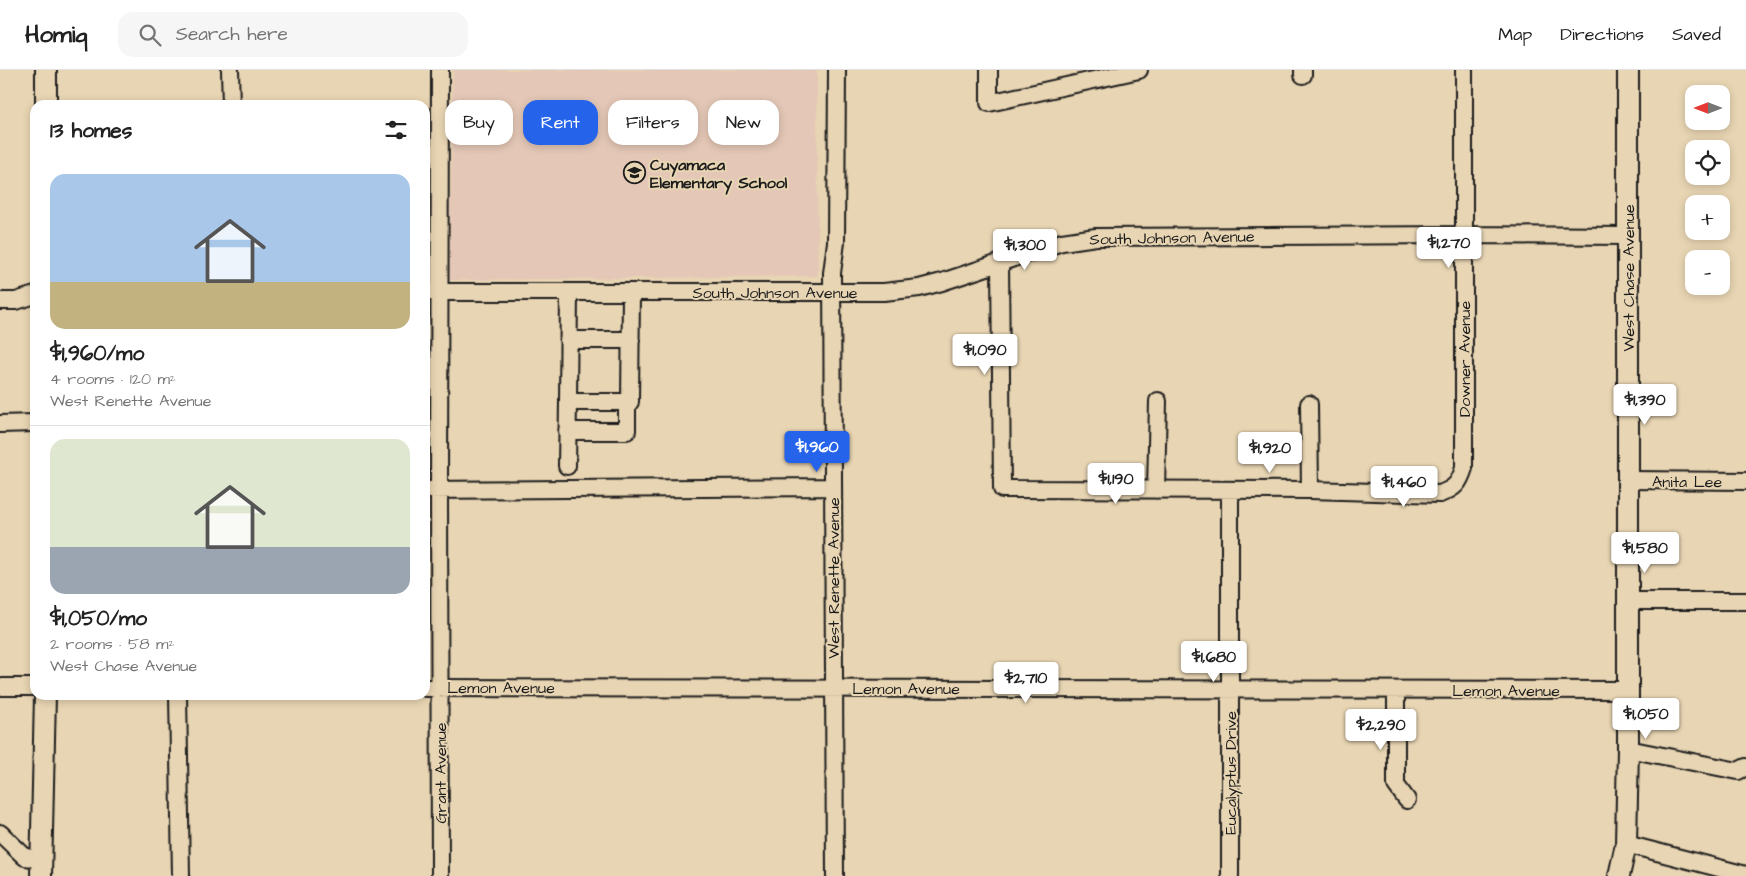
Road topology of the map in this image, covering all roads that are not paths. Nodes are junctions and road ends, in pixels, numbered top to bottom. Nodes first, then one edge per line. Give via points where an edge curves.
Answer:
1 (46, 70) edge
2 (230, 70) edge
3 (440, 70) edge
4 (837, 70) edge
5 (989, 70) edge
6 (1140, 70) edge
7 (1464, 70) edge
8 (1628, 70) edge
9 (46, 100) edge
10 (231, 100) edge
11 (1465, 234) junction
12 (1628, 236) junction
13 (1000, 262) junction
14 (432, 292) edge
15 (569, 292) junction
16 (631, 292) junction
17 (832, 293) junction
18 (30, 297) edge
19 (0, 301) edge
20 (568, 340) junction
21 (631, 340) junction
22 (568, 402) junction
23 (627, 402) junction
24 (1158, 402) dead end
25 (1309, 404) dead end
26 (30, 423) edge
27 (0, 424) edge
28 (567, 431) junction
29 (567, 466) dead end
30 (1628, 480) junction
31 (1746, 481) edge
32 (833, 487) junction
33 (432, 490) edge
34 (1156, 490) junction
35 (1230, 490) junction
36 (1310, 490) junction
37 (1628, 600) junction
38 (1746, 600) edge
39 (0, 688) edge
40 (30, 688) edge
41 (432, 688) edge
42 (833, 688) junction
43 (1230, 689) junction
44 (1396, 690) junction
45 (1628, 690) junction
46 (45, 700) edge
47 (178, 700) edge
48 (1628, 749) junction
49 (1746, 767) edge
50 (1407, 800) dead end
51 (0, 833) edge
52 (1626, 844) junction
53 (41, 868) edge
54 (1746, 875) edge
55 (181, 876) edge
56 (440, 876) edge
57 (834, 876) edge
58 (1230, 876) edge
59 (1619, 876) edge

1 - 9 main road
2 - 10 street
3 - 14 street, Grant Avenue
4 - 17 street, West Renette Avenue via 836,242
5 - 6 street via 989,103
7 - 11 street, Downer Avenue
8 - 12 main road, West Chase Avenue
11 - 12 street, South Johnson Avenue
11 - 13 street, South Johnson Avenue via 1096,237 1062,242
11 - 36 street, Downer Avenue via 1464,468 1460,478 1453,488 1440,494
12 - 30 main road, West Chase Avenue
13 - 17 street, South Johnson Avenue via 919,288
13 - 34 street via 1002,489
14 - 15 street, South Johnson Avenue
14 - 33 street, Grant Avenue
15 - 16 street, South Johnson Avenue
15 - 20 street
16 - 17 street, South Johnson Avenue
16 - 21 street
17 - 32 street, West Renette Avenue
18 - 19 street
20 - 21 street
20 - 22 street
21 - 23 street via 630,402
22 - 23 street
22 - 28 street
23 - 28 street via 627,431
24 - 34 street
25 - 36 street
26 - 27 street
28 - 29 street
30 - 31 street, Anita Lee
30 - 37 main road, West Chase Avenue
32 - 33 street
32 - 42 street, West Renette Avenue
33 - 41 street, Grant Avenue
34 - 35 street
35 - 36 street
35 - 43 street, Eucalyptus Drive
37 - 38 street
37 - 45 main road, West Chase Avenue
39 - 40 street
41 - 42 street, Lemon Avenue
41 - 56 street, Grant Avenue
42 - 43 street, Lemon Avenue
42 - 57 street, West Renette Avenue
43 - 44 street, Lemon Avenue
43 - 58 street, Eucalyptus Drive
44 - 45 street, Lemon Avenue
44 - 50 street via 1396,784
45 - 48 main road, West Chase Avenue
46 - 53 main road
47 - 55 street
48 - 49 street via 1738,771
48 - 52 main road, West Chase Avenue
51 - 53 street
52 - 54 street
52 - 59 main road, West Chase Avenue

